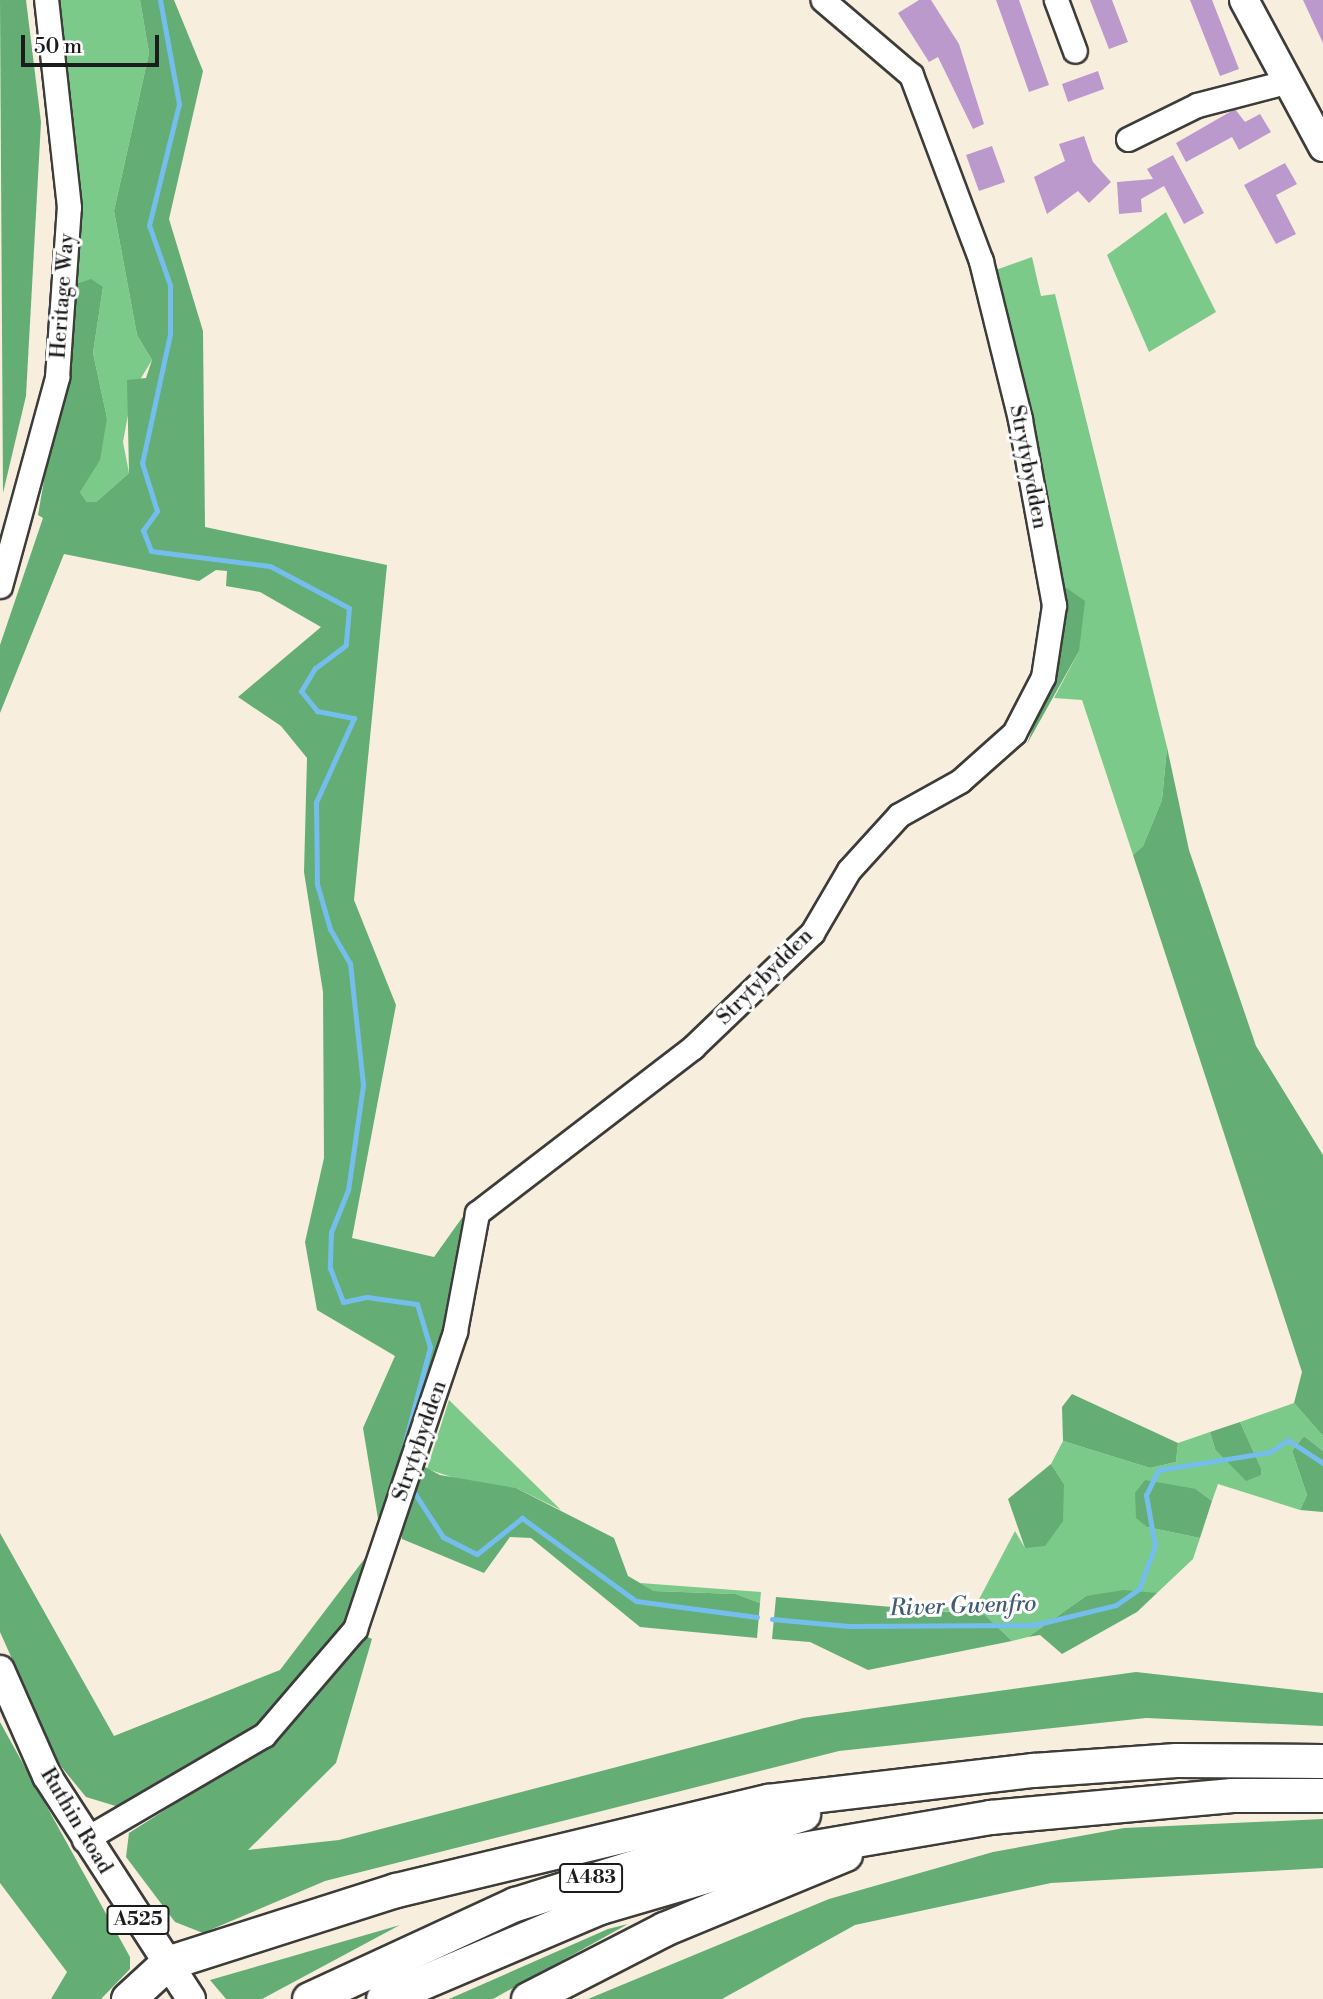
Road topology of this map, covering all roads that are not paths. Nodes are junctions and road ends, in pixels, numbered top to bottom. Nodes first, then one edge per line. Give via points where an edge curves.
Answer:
1 (46, 0) edge
2 (823, 0) edge
3 (1056, 0) edge
4 (1244, 0) edge
5 (1075, 51) dead end
6 (1285, 82) junction
7 (1128, 139) dead end
8 (1323, 147) edge
9 (0, 586) edge
10 (0, 1670) edge
11 (1323, 1760) edge
12 (886, 1790) junction
13 (1323, 1796) edge
14 (886, 1834) junction
15 (84, 1840) junction
16 (167, 1963) junction
17 (128, 1999) edge
18 (191, 1999) edge
19 (309, 1999) edge
20 (383, 1999) edge
21 (528, 1999) edge

1 - 9 street, Heritage Way via 69,208 57,377
2 - 15 street, Strytybydden via 911,75 981,261 1020,419 1054,605 1043,677 1014,733 960,781 899,816 849,870 812,933 693,1047 477,1213 455,1331 409,1480 355,1629 264,1735
3 - 5 street
4 - 6 main road
6 - 7 street via 1197,105
6 - 8 main road
10 - 15 main road, Ruthin Road / A525 via 47,1776
11 - 12 highway, A483 via 1150,1762
12 - 16 highway via 768,1801 606,1836 396,1890
12 - 19 highway, A483 via 515,1904
13 - 14 highway, A483 via 1095,1806
14 - 20 highway, A483 via 791,1851 600,1907
14 - 21 highway, A483 via 664,1930
15 - 16 main road, Ruthin Road / A525
16 - 17 highway
16 - 18 main road, Ruthin Road / A525

